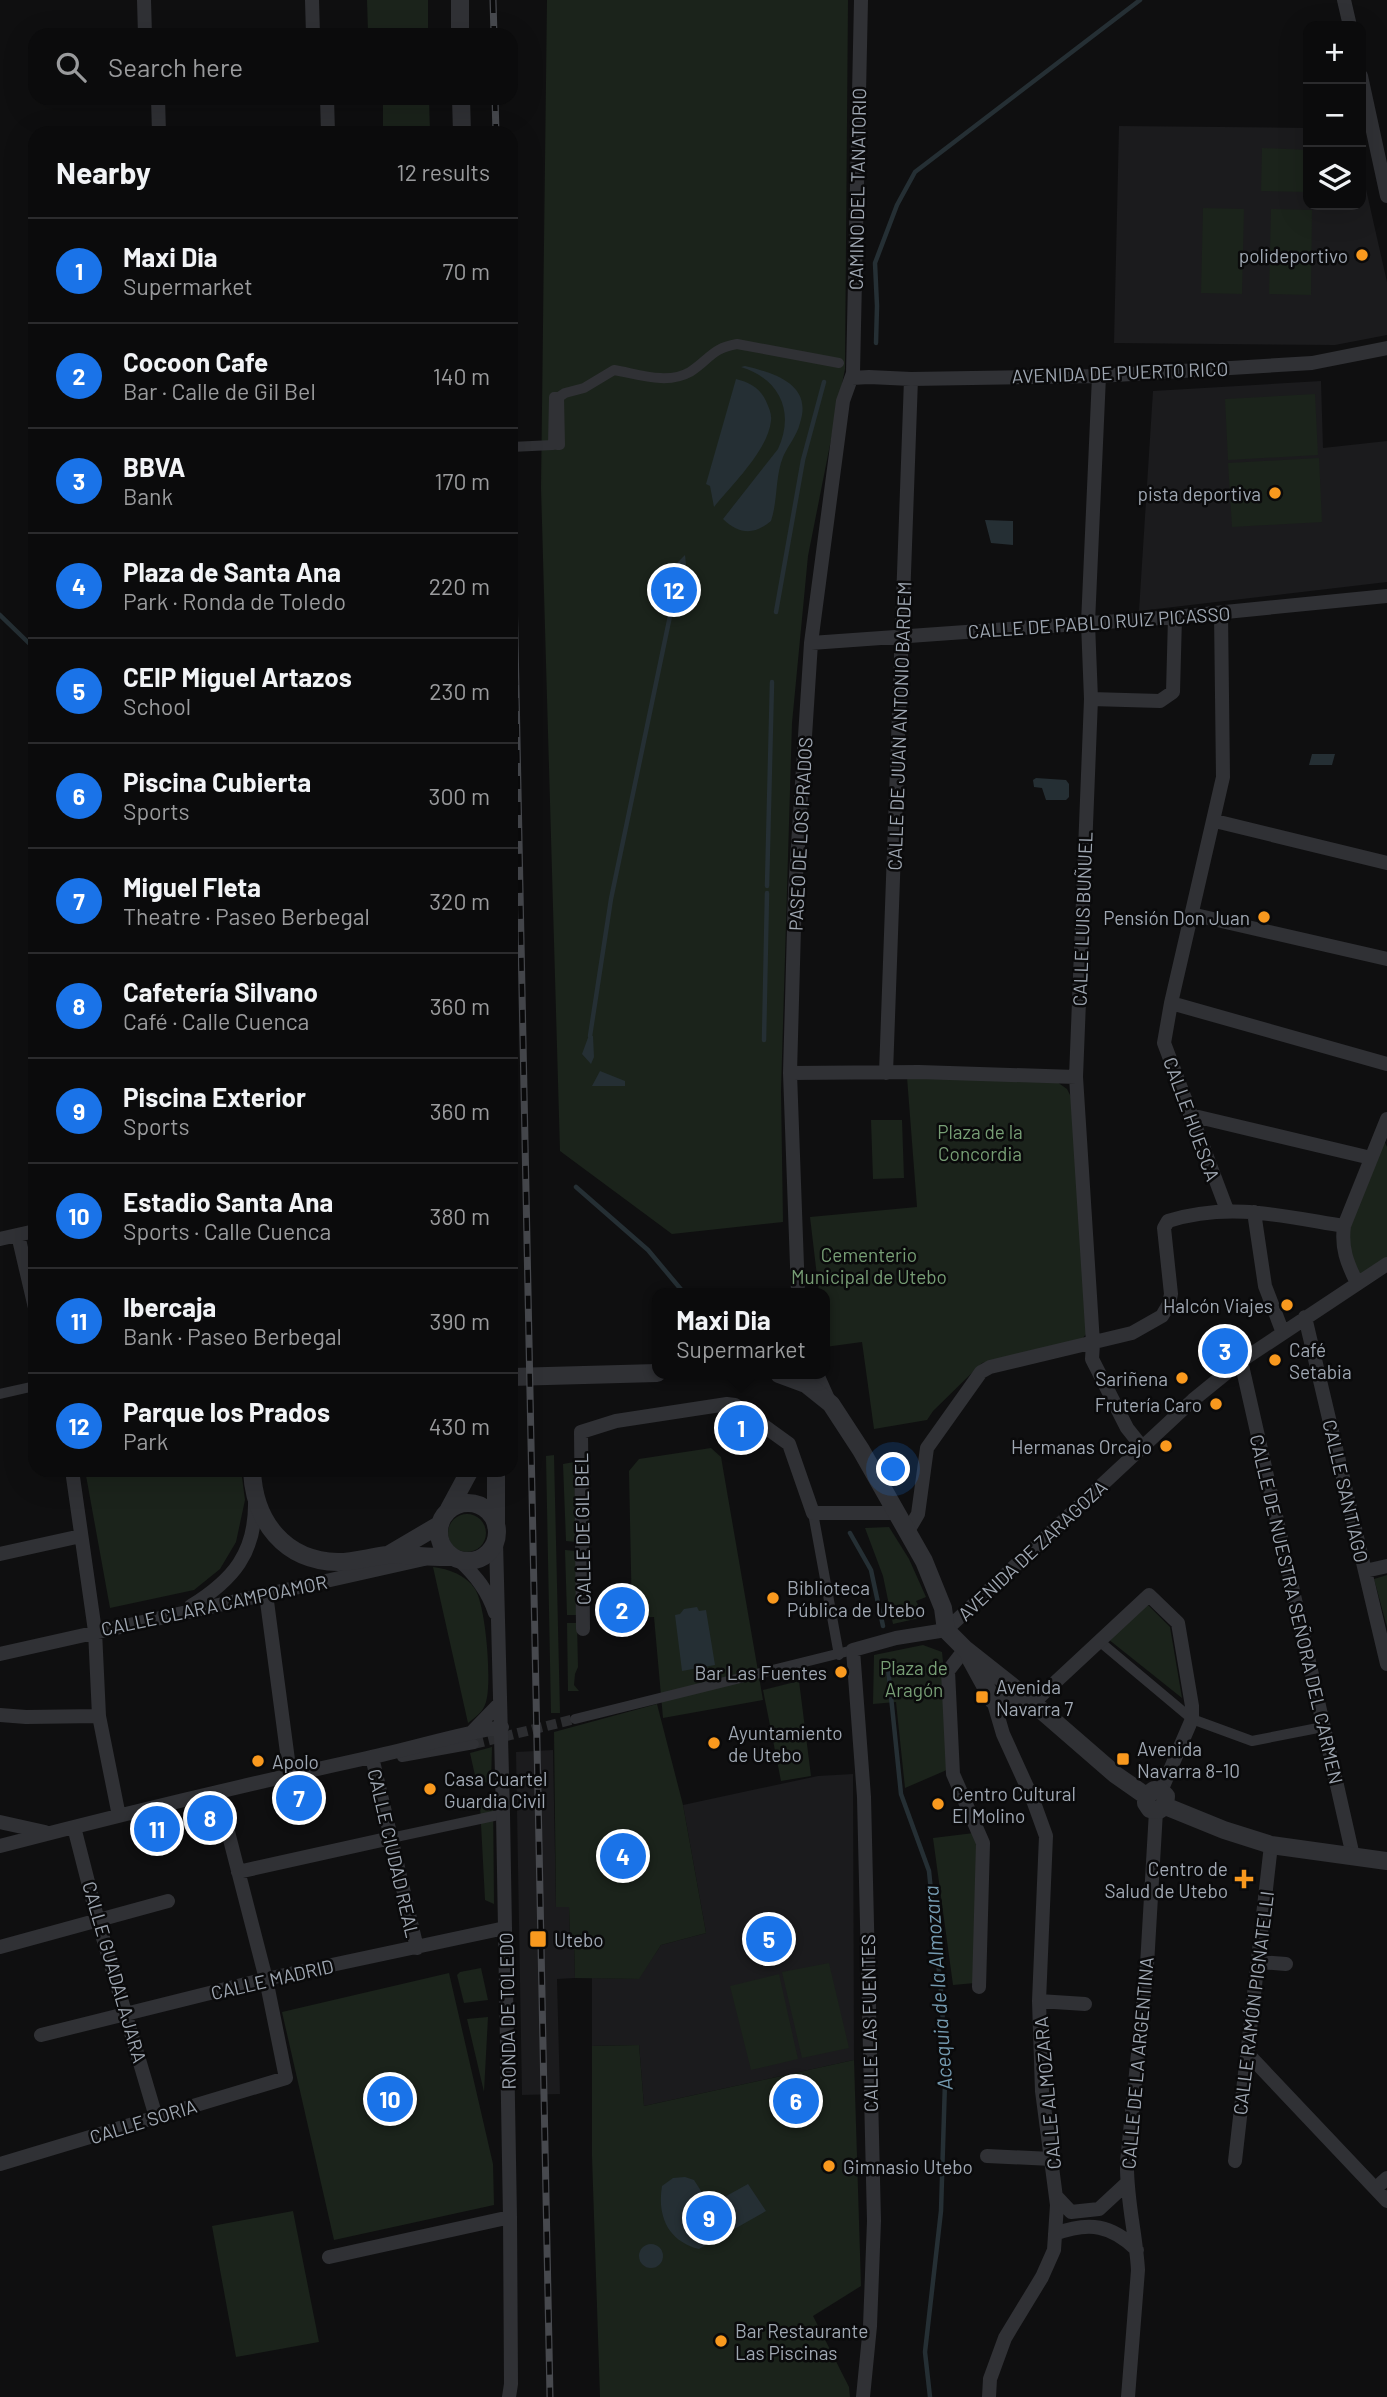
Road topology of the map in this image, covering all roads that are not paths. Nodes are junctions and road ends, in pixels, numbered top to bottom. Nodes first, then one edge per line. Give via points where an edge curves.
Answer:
1 (144, 0) edge
2 (312, 0) edge
3 (460, 0) edge
4 (861, 0) edge
5 (1344, 0) edge
6 (1349, 21) edge
7 (145, 28) edge
8 (313, 28) edge
9 (460, 28) edge
10 (1363, 84) edge
11 (158, 105) edge
12 (327, 105) edge
13 (461, 105) edge
14 (159, 126) edge
15 (328, 126) edge
16 (462, 126) edge
17 (1387, 196) edge
18 (1387, 348) edge
19 (839, 363) dead end
20 (1099, 376) junction
21 (852, 378) junction
22 (911, 379) junction
23 (518, 447) edge
24 (1387, 596) edge
25 (1221, 613) junction
26 (1175, 617) junction
27 (1088, 623) junction
28 (902, 637) junction
29 (811, 643) junction
30 (1091, 699) junction
31 (1215, 821) junction
32 (1387, 863) edge
33 (1191, 914) junction
34 (1387, 959) edge
35 (1171, 1003) junction
36 (1387, 1064) edge
37 (790, 1073) junction
38 (886, 1073) junction
39 (1076, 1077) junction
40 (1190, 1115) junction
41 (1387, 1119) edge
42 (1371, 1157) junction
43 (1227, 1210) junction
44 (1254, 1212) junction
45 (1344, 1226) junction
46 (28, 1233) edge
47 (18, 1235) junction
48 (0, 1239) edge
49 (1387, 1264) edge
50 (28, 1278) edge
51 (1357, 1283) junction
52 (798, 1288) edge
53 (1305, 1317) junction
54 (1283, 1333) junction
55 (1093, 1343) junction
56 (1241, 1361) junction
57 (652, 1374) edge
58 (518, 1377) edge
59 (792, 1379) edge
60 (819, 1379) edge
61 (28, 1388) edge
62 (0, 1394) edge
63 (831, 1404) junction
64 (1143, 1448) junction
65 (73, 1477) edge
66 (253, 1477) edge
67 (466, 1477) edge
68 (496, 1477) edge
69 (255, 1497) junction
70 (449, 1509) junction
71 (813, 1513) junction
72 (897, 1513) junction
73 (439, 1525) junction
74 (908, 1531) junction
75 (496, 1534) junction
76 (81, 1536) junction
77 (0, 1554) edge
78 (387, 1555) junction
79 (428, 1558) junction
80 (456, 1559) junction
81 (1387, 1566) edge
82 (1364, 1571) junction
83 (266, 1594) junction
84 (182, 1612) junction
85 (498, 1624) junction
86 (583, 1629) dead end
87 (946, 1630) junction
88 (95, 1631) junction
89 (1099, 1641) junction
90 (965, 1649) junction
91 (853, 1650) junction
92 (0, 1654) edge
93 (839, 1655) junction
94 (1387, 1664) edge
95 (1003, 1680) junction
96 (991, 1697) junction
97 (500, 1703) junction
98 (1037, 1707) junction
99 (0, 1715) edge
100 (99, 1716) junction
101 (575, 1719) tunnel mouth
102 (1192, 1719) junction
103 (502, 1727) junction
104 (1323, 1727) junction
105 (472, 1738) junction
106 (372, 1758) junction
107 (290, 1775) junction
108 (218, 1793) junction
109 (1157, 1801) junction
110 (503, 1814) junction
111 (119, 1816) junction
112 (0, 1822) edge
113 (74, 1827) junction
114 (50, 1833) junction
115 (391, 1839) junction
116 (1272, 1845) junction
117 (0, 1846) edge
118 (1353, 1856) junction
119 (1387, 1861) edge
120 (238, 1872) junction
121 (168, 1901) dead end
122 (98, 1921) junction
123 (505, 1928) junction
124 (0, 1947) edge
125 (417, 1948) junction
126 (1258, 1962) junction
127 (1286, 1964) dead end
128 (265, 1979) junction
129 (979, 1987) dead end
130 (1039, 2001) junction
131 (1085, 2004) dead end
132 (127, 2013) junction
133 (41, 2035) dead end
134 (1247, 2053) junction
135 (156, 2117) junction
136 (987, 2156) dead end
137 (1052, 2159) junction
138 (1235, 2161) dead end
139 (0, 2164) edge
140 (1126, 2183) junction
141 (1382, 2183) edge
142 (1056, 2196) junction
143 (1387, 2201) edge
144 (510, 2217) junction
145 (1055, 2234) junction
146 (1137, 2250) junction
147 (329, 2257) dead end
148 (509, 2397) edge
149 (863, 2397) edge
150 (989, 2397) edge
151 (1128, 2397) edge

1 - 7 street
2 - 8 street
3 - 9 street
4 - 21 street, CAMINO DEL TANATORIO
5 - 6 street
10 - 17 street
11 - 14 street
12 - 15 street
13 - 16 street
18 - 20 street, AVENIDA DE PUERTO RICO via 1312,363
19 - 23 street via 737,344 722,347 688,373 666,379 614,370 559,397 560,445 554,397 554,445
20 - 22 street, AVENIDA DE PUERTO RICO
20 - 27 street, CALLE LUIS BUÑUEL
21 - 22 street, AVENIDA DE PUERTO RICO
21 - 29 street, PASEO DE LOS PRADOS via 843,401
22 - 28 street, CALLE DE JUAN ANTONIO BARDEM
24 - 25 street, CALLE DE PABLO RUIZ PICASSO
25 - 26 street, CALLE DE PABLO RUIZ PICASSO
25 - 31 street, CALLE HUESCA via 1223,777
26 - 27 street, CALLE DE PABLO RUIZ PICASSO
26 - 30 street via 1173,692 1160,701
27 - 28 street, CALLE DE PABLO RUIZ PICASSO
27 - 30 street, CALLE LUIS BUÑUEL
28 - 29 street, CALLE DE PABLO RUIZ PICASSO
28 - 38 street, CALLE DE JUAN ANTONIO BARDEM
29 - 37 street, PASEO DE LOS PRADOS via 795,892
30 - 39 street, CALLE LUIS BUÑUEL
31 - 32 street
31 - 33 street, CALLE HUESCA
33 - 34 street
33 - 35 street, CALLE HUESCA
35 - 36 street
35 - 40 street, CALLE HUESCA via 1164,1043
37 - 38 street
37 - 52 street, PASEO DE LOS PRADOS
38 - 39 street
39 - 55 street, CALLE LUIS BUÑUEL
40 - 42 street
40 - 43 street, CALLE HUESCA
41 - 42 street
42 - 45 street
43 - 44 street
43 - 55 street via 1167,1222 1171,1294 1166,1310 1132,1333
44 - 45 street
44 - 54 street via 1265,1286
45 - 51 street via 1346,1260
46 - 47 street
47 - 48 street
47 - 50 street
49 - 51 street, AVENIDA DE ZARAGOZA
51 - 53 street, AVENIDA DE ZARAGOZA
53 - 54 street, AVENIDA DE ZARAGOZA
53 - 82 street, CALLE SANTIAGO
54 - 56 street, AVENIDA DE ZARAGOZA
55 - 64 street, CALLE LUIS BUÑUEL via 1092,1359 1127,1428
55 - 74 street via 990,1367 977,1376 927,1448 918,1514
56 - 64 street, AVENIDA DE ZARAGOZA
56 - 104 street, CALLE DE NUESTRA SEÑORA DEL CARMEN
57 - 58 street
59 - 63 street
60 - 63 street
61 - 62 street
63 - 72 street
64 - 87 street, AVENIDA DE ZARAGOZA
65 - 76 street
66 - 69 street
67 - 70 street
68 - 75 street
69 - 78 street via 271,1531 295,1551 330,1561
69 - 84 street via 252,1532 239,1566 220,1586
70 - 73 street
70 - 75 street via 478,1504 493,1517
71 - 72 street
71 - 86 street, CALLE DE GIL BEL via 789,1444 734,1405 616,1421 581,1433
71 - 93 street, CALLE DE GIL BEL
72 - 74 street
73 - 78 street
73 - 80 street via 440,1544
74 - 87 street via 938,1592
75 - 80 street via 492,1550 477,1560
75 - 85 street, RONDA DE TOLEDO
76 - 77 street
76 - 88 street
78 - 79 street
79 - 80 street
79 - 83 street, CALLE CLARA CAMPOAMOR
80 - 85 street, RONDA DE TOLEDO via 486,1591
81 - 82 street
82 - 94 street, CALLE SANTIAGO
83 - 84 street, CALLE CLARA CAMPOAMOR
83 - 107 street
84 - 88 street, CALLE CLARA CAMPOAMOR
85 - 97 street, RONDA DE TOLEDO
87 - 90 street
87 - 91 street, AVENIDA DE ZARAGOZA
88 - 92 street, CALLE CLARA CAMPOAMOR
88 - 100 street
89 - 98 street
89 - 102 street
89 - 102 street via 1149,1595 1178,1623
90 - 95 street
90 - 96 street
90 - 129 street via 948,1671 953,1774 983,1843
91 - 93 street, AVENIDA DE ZARAGOZA
91 - 149 street, CALLE LAS FUENTES via 864,1797 874,2221
93 - 101 street, AVENIDA DE ZARAGOZA
95 - 96 street via 994,1686
95 - 98 street
96 - 98 street
96 - 130 street, CALLE ALMOZARA via 1046,1836
97 - 103 street, RONDA DE TOLEDO
97 - 105 street
98 - 109 street via 1116,1774
99 - 100 street
100 - 111 street
102 - 104 street via 1252,1741
102 - 109 street, CALLE DE LA ARGENTINA
103 - 105 street
103 - 110 street, RONDA DE TOLEDO
104 - 118 street, CALLE DE NUESTRA SEÑORA DEL CARMEN
105 - 106 street
106 - 107 street
106 - 115 street, CALLE CIUDAD REAL
107 - 108 street
108 - 111 street
108 - 120 street
109 - 116 street
109 - 140 street, CALLE DE LA ARGENTINA
110 - 115 street
110 - 123 street, RONDA DE TOLEDO
111 - 113 street
112 - 114 street
113 - 114 street
113 - 122 street, CALLE GUADALAJARA
114 - 117 street
115 - 120 street
115 - 125 street, CALLE CIUDAD REAL
116 - 118 street
116 - 126 street, CALLE RAMÓN PIGNATELLI
118 - 119 street
120 - 128 street
121 - 122 street
122 - 124 street
122 - 132 street, CALLE GUADALAJARA
123 - 125 street, CALLE MADRID
123 - 144 street, RONDA DE TOLEDO
125 - 128 street, CALLE MADRID
126 - 127 street
126 - 134 street, CALLE RAMÓN PIGNATELLI
128 - 132 street, CALLE MADRID
128 - 135 street, CALLE SORIA via 286,2078
130 - 131 street
130 - 137 street, CALLE ALMOZARA via 1042,2091
132 - 133 street, CALLE MADRID
132 - 135 street, CALLE GUADALAJARA
134 - 138 street, CALLE RAMÓN PIGNATELLI
134 - 141 street
135 - 139 street, CALLE SORIA
136 - 137 street
137 - 142 street, CALLE ALMOZARA
140 - 142 street via 1099,2209 1071,2212
140 - 146 street, CALLE DE LA ARGENTINA
141 - 143 street
142 - 145 street, CALLE ALMOZARA
144 - 147 street
144 - 148 street, RONDA DE TOLEDO
145 - 146 street via 1104,2228 1118,2233
145 - 150 street, CALLE ALMOZARA via 1054,2250 1042,2277 1005,2338 990,2379
146 - 151 street, CALLE DE LA ARGENTINA

